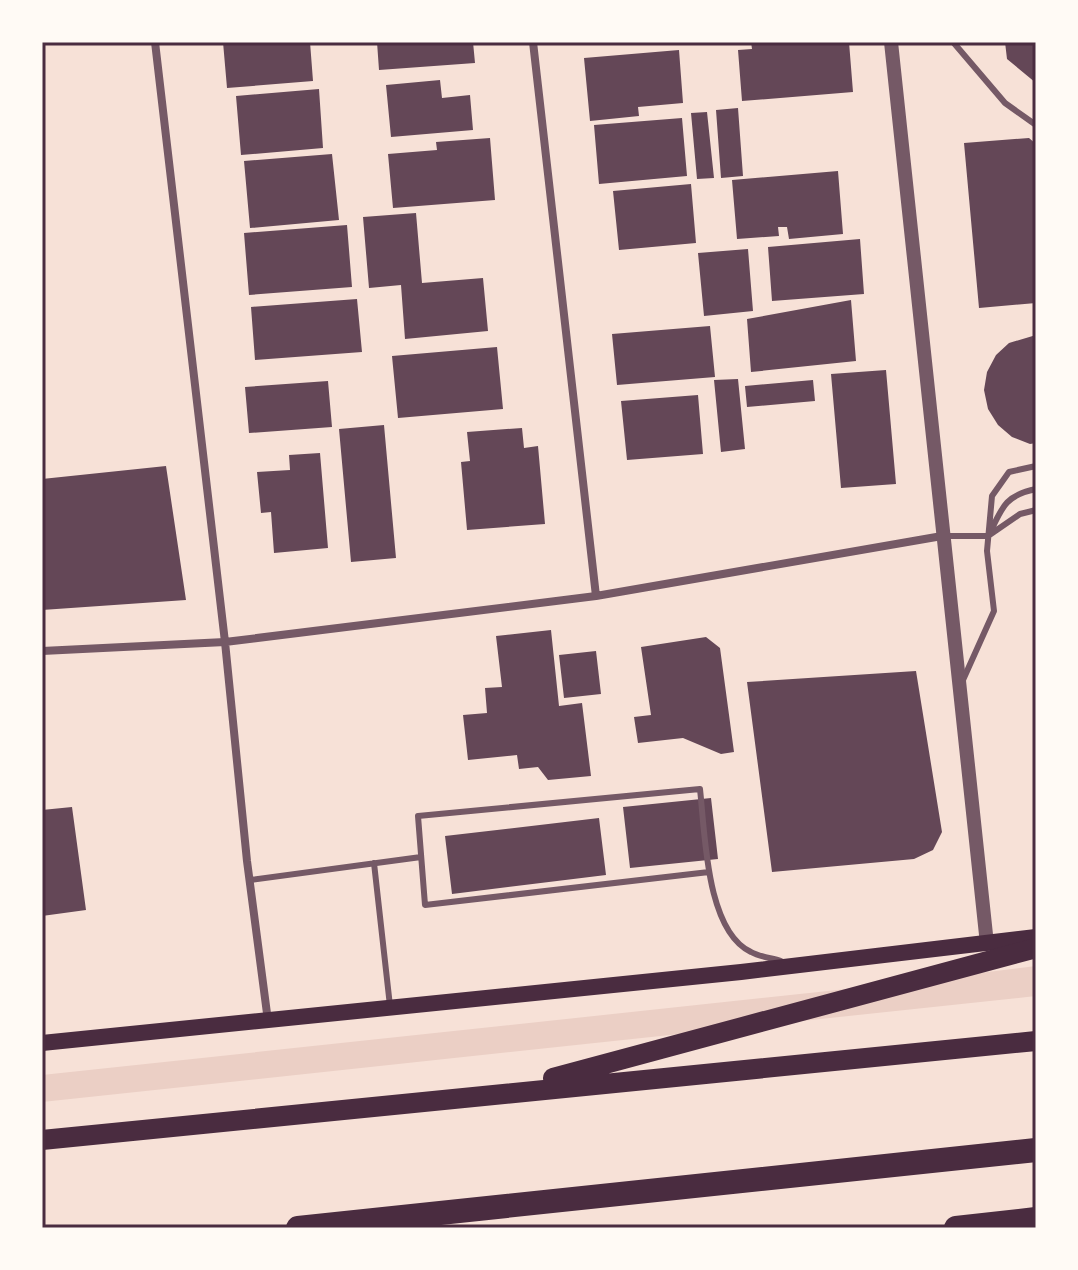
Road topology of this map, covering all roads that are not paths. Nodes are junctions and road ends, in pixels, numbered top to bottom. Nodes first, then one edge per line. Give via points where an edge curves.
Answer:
1 (155, 42) edge
2 (533, 42) edge
3 (891, 42) edge
4 (953, 42) edge
5 (1036, 125) edge
6 (1036, 466) edge
7 (1036, 489) edge
8 (1036, 510) edge
9 (942, 536) junction
10 (988, 536) junction
11 (596, 596) junction
12 (225, 642) junction
13 (42, 651) edge
14 (959, 689) junction
15 (421, 857) junction
16 (374, 863) junction
17 (709, 872) junction
18 (250, 880) junction
19 (1036, 930) edge
20 (1036, 937) edge
21 (1011, 941) junction
22 (987, 944) junction
23 (1036, 948) edge
24 (797, 965) junction
25 (391, 1009) junction
26 (268, 1021) junction
27 (1036, 1041) edge
28 (42, 1043) edge
29 (495, 1094) junction
30 (42, 1140) edge
31 (1036, 1150) edge
32 (1036, 1219) edge
33 (298, 1228) edge
34 (956, 1228) edge

1 - 12 street
2 - 11 street
3 - 9 street
4 - 5 lane via 1005,103
6 - 10 lane via 1009,472 992,496
7 - 10 lane via 1018,492 1004,504
8 - 10 lane via 1020,514
9 - 10 lane
9 - 11 street
9 - 14 street
10 - 14 lane via 994,611
11 - 12 street
12 - 13 street
12 - 18 street
14 - 22 street
15 - 16 lane
15 - 17 lane via 425,905
15 - 17 lane via 418,816 700,789
16 - 18 lane
16 - 25 lane
17 - 24 lane via 725,928 749,952
18 - 26 street
19 - 21 lane
20 - 21 main road
21 - 22 main road
22 - 24 main road
23 - 29 main road
24 - 25 main road
25 - 26 main road
26 - 28 main road
27 - 29 main road
29 - 30 main road
31 - 33 highway
32 - 34 highway

